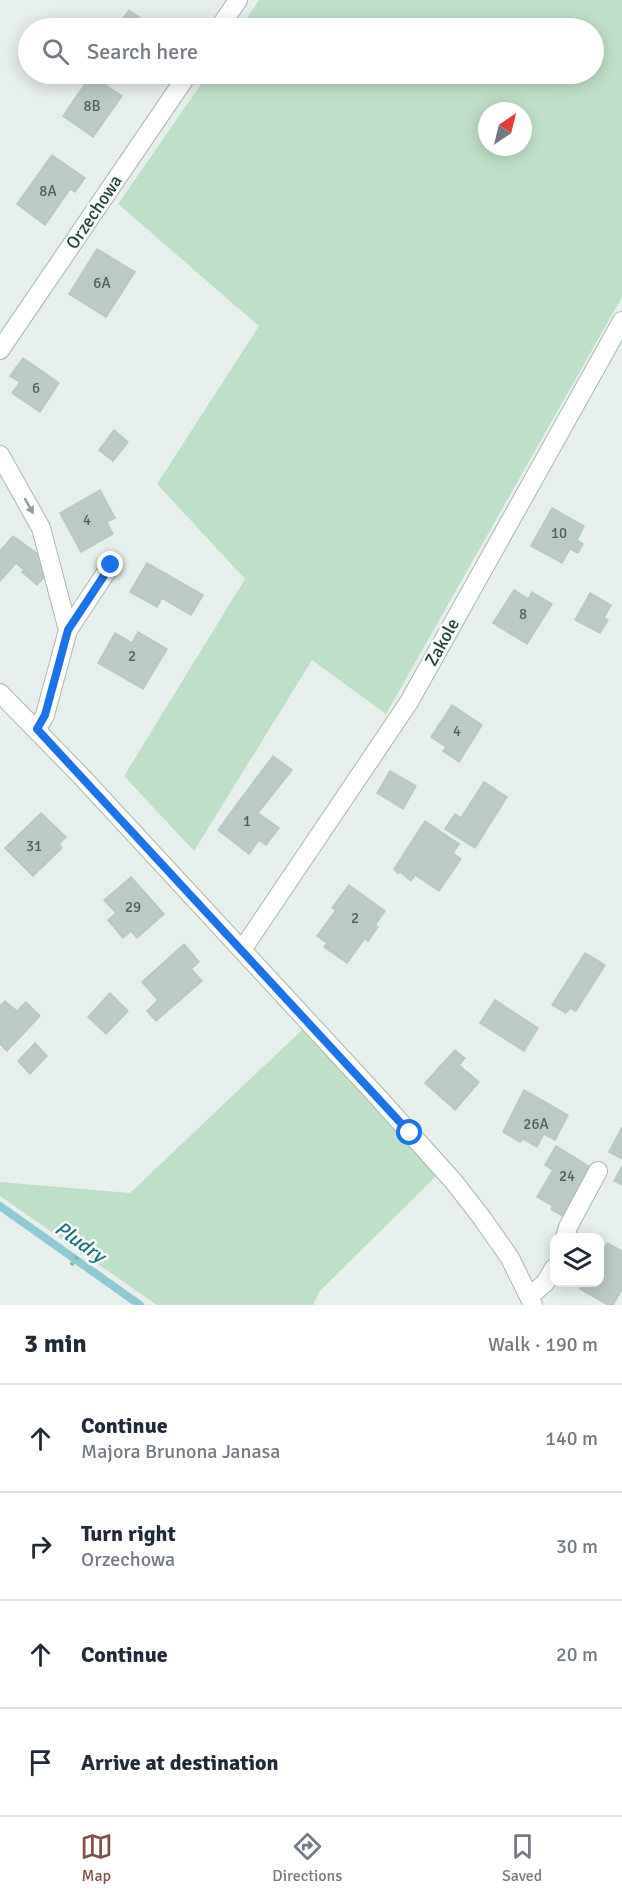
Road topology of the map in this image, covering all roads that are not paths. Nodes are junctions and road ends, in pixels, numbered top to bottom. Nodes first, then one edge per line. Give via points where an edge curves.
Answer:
1 (238, 0) edge
2 (226, 18) edge
3 (181, 84) edge
4 (622, 321) edge
5 (0, 350) edge
6 (0, 455) edge
7 (111, 565) dead end
8 (68, 630) junction
9 (0, 693) edge
10 (37, 729) junction
11 (242, 950) junction
12 (598, 1171) dead end
13 (566, 1233) edge
14 (550, 1276) edge
15 (531, 1300) edge

1 - 2 street
3 - 5 street, Orzechowa
4 - 11 street, Zakole via 408,702
6 -> 8 street via 41,528
7 - 8 street
8 - 10 street via 45,715
9 - 10 street
10 - 11 street
11 - 15 street via 464,1195 510,1258
12 - 13 street
14 - 15 street

